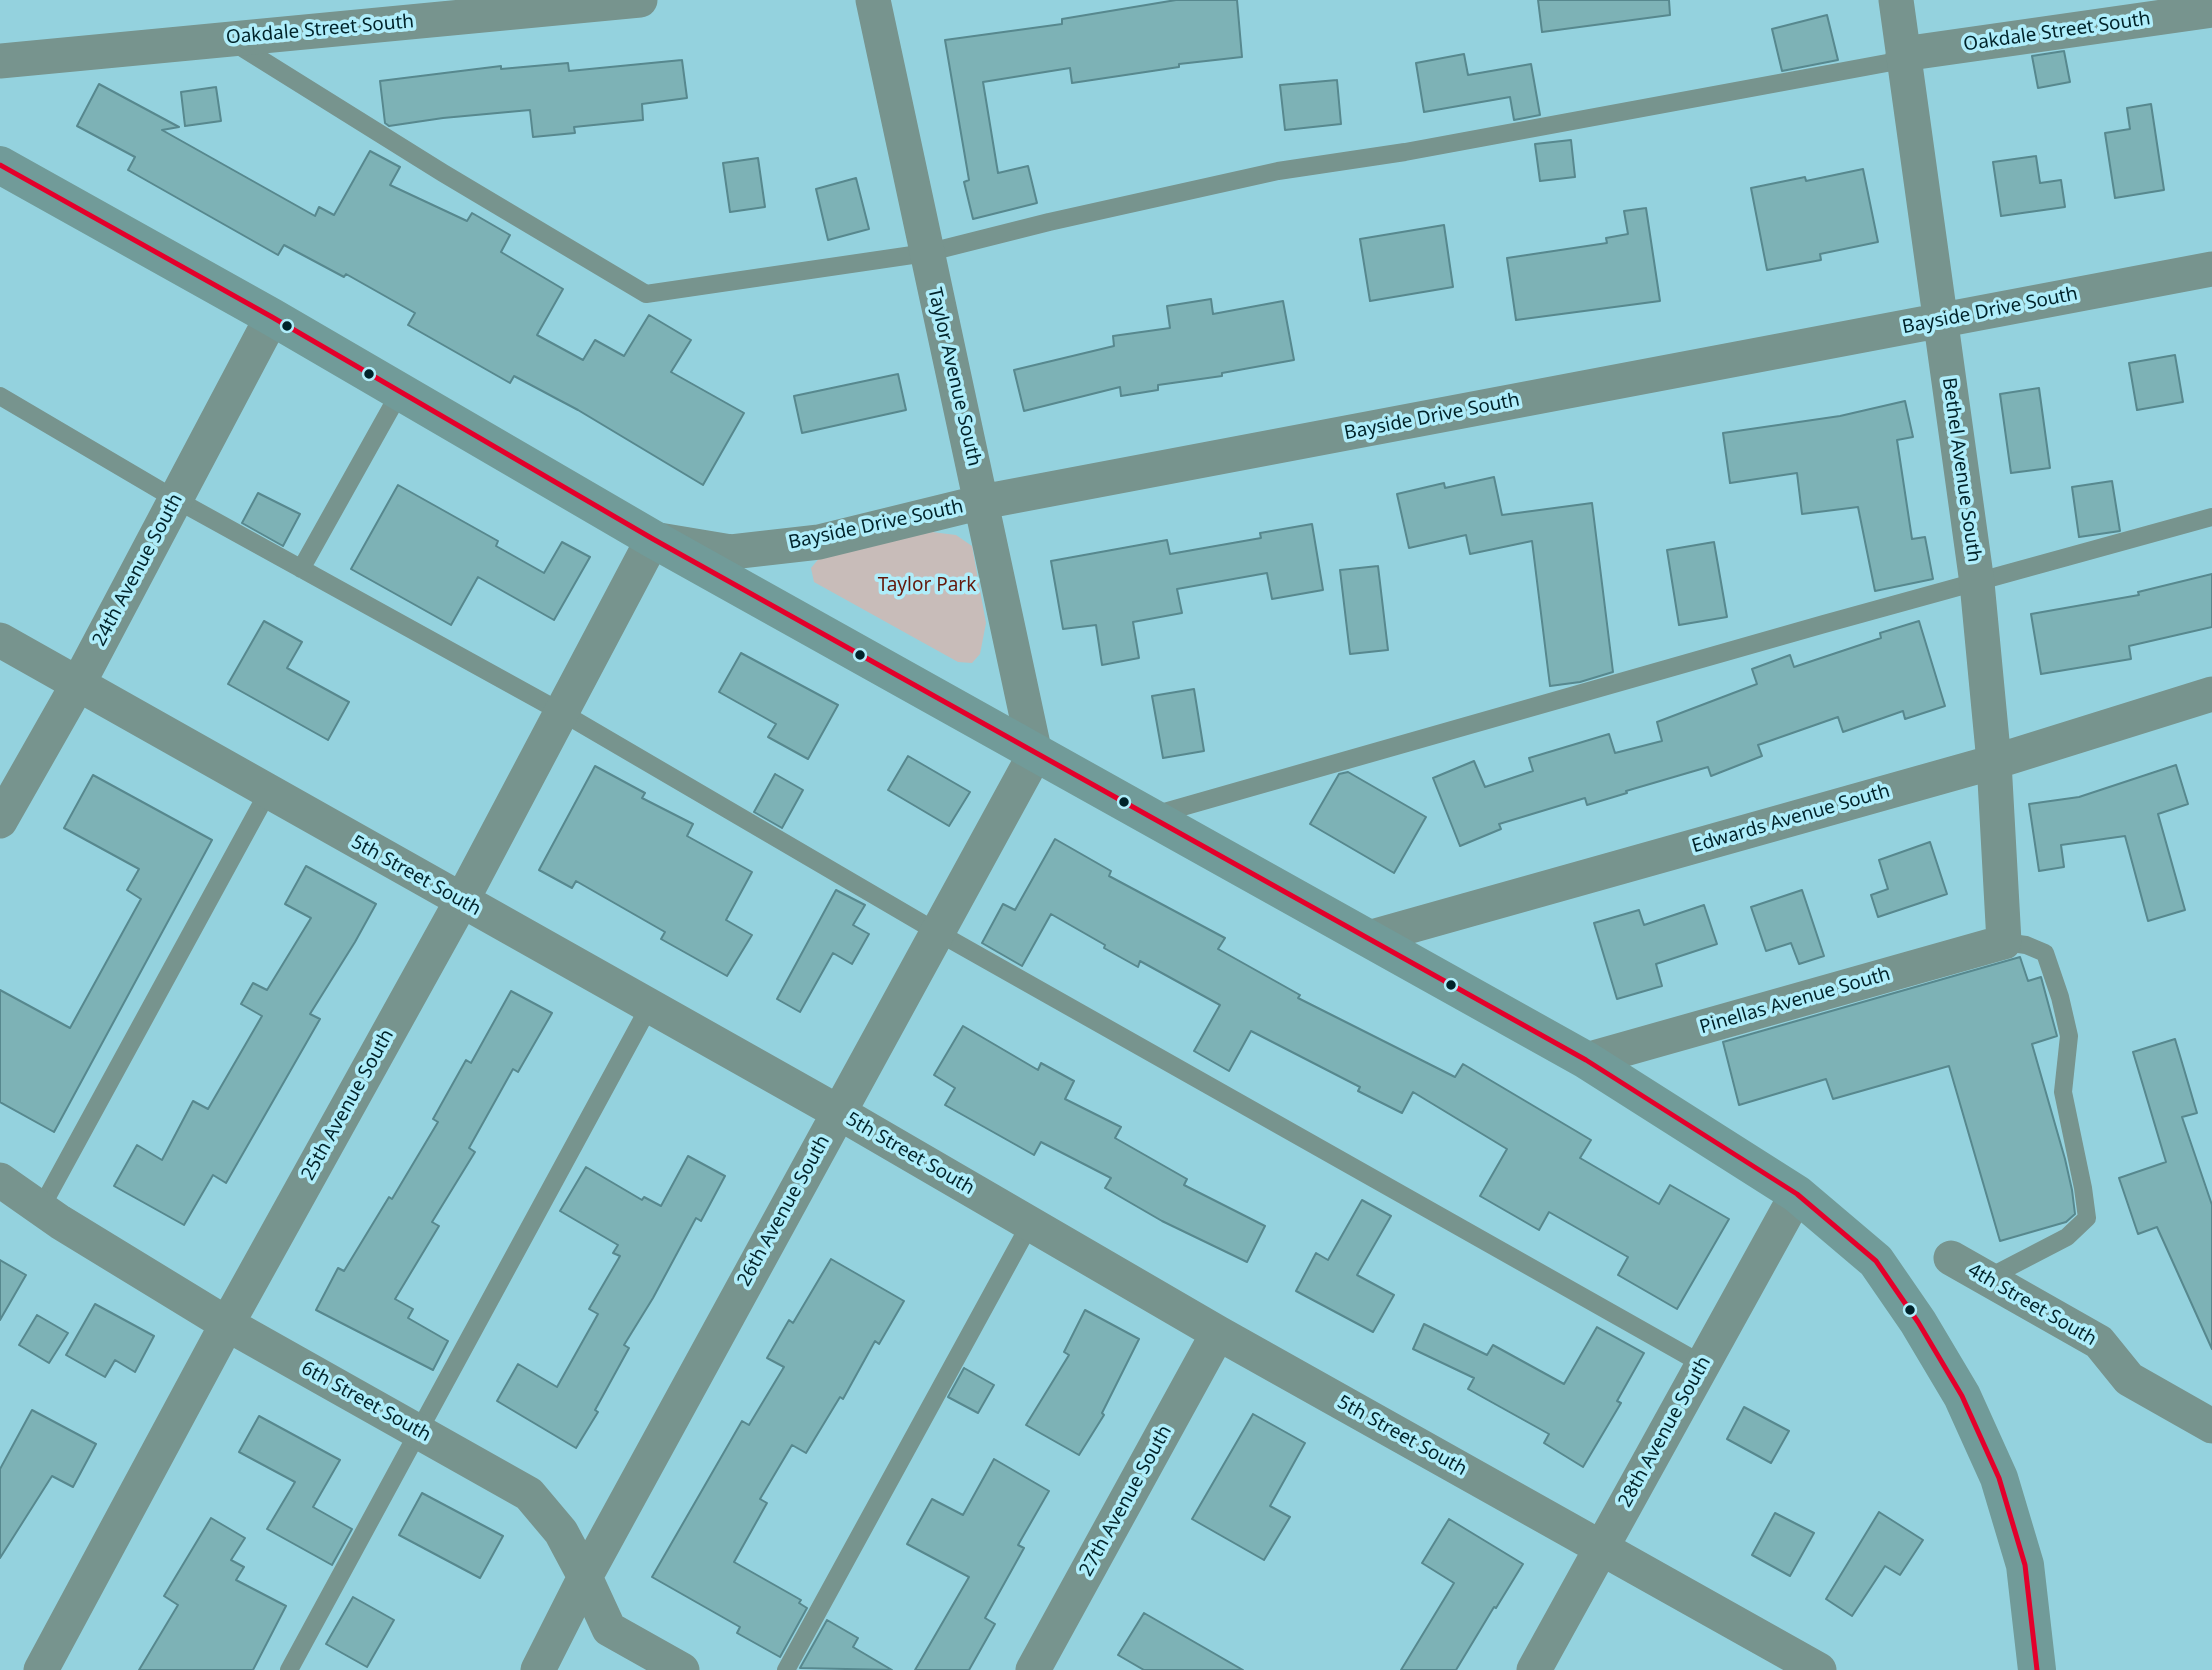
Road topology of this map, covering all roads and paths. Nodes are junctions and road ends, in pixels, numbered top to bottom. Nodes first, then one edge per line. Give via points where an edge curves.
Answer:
1 (640, 0) edge
2 (873, 0) edge
3 (1896, 0) edge
4 (2212, 9) edge
5 (229, 39) junction
6 (1903, 57) junction
7 (0, 61) edge
8 (0, 165) edge
9 (926, 253) junction
10 (2212, 269) edge
11 (272, 317) junction
12 (1941, 321) junction
13 (400, 392) junction
14 (0, 397) edge
15 (175, 499) junction
16 (982, 502) junction
17 (2212, 517) edge
18 (653, 539) junction
19 (301, 569) junction
20 (1977, 583) junction
21 (0, 640) edge
22 (78, 684) junction
23 (2211, 702) edge
24 (561, 712) junction
25 (1035, 754) junction
26 (1994, 762) junction
27 (268, 792) junction
28 (1149, 817) junction
29 (0, 821) edge
30 (461, 902) junction
31 (937, 932) junction
32 (1368, 938) junction
33 (2004, 942) junction
34 (649, 1007) junction
35 (1586, 1060) junction
36 (838, 1112) junction
37 (0, 1180) edge
38 (1797, 1194) junction
39 (40, 1209) junction
40 (1030, 1224) junction
41 (1951, 1258) dead end
42 (1988, 1278) junction
43 (227, 1324) junction
44 (1218, 1333) junction
45 (1702, 1364) junction
46 (2212, 1426) edge
47 (420, 1432) junction
48 (1600, 1548) junction
49 (585, 1577) junction
50 (1796, 1665) edge
51 (41, 1670) edge
52 (289, 1670) edge
53 (538, 1670) edge
54 (682, 1670) edge
55 (786, 1670) edge
56 (1033, 1670) edge
57 (1534, 1670) edge
58 (2038, 1670) edge

1 - 5 street, Oakdale Street South
2 - 9 street, Taylor Avenue South
3 - 6 street, Bethel Avenue South
4 - 6 street, Oakdale Street South
5 - 7 street, Oakdale Street South
5 - 9 lane via 646,294
6 - 9 lane via 1405,152 1278,171
6 - 12 street, Bethel Avenue South
8 - 11 street
9 - 16 street, Taylor Avenue South
10 - 12 street, Bayside Drive South
11 - 13 street
11 - 15 street, 24th Avenue South
12 - 16 street, Bayside Drive South
12 - 20 street, Bethel Avenue South
13 - 18 street
13 - 19 lane
14 - 15 lane
15 - 19 lane
15 - 22 street, 24th Avenue South
16 - 18 street, Bayside Drive South via 819,542 731,552
16 - 25 street, Taylor Avenue South
17 - 20 lane
18 - 24 street, 25th Avenue South
18 - 25 street
19 - 24 lane
20 - 26 street, Bethel Avenue South
20 - 28 lane
21 - 22 street, 5th Street South
22 - 27 street, 5th Street South
22 - 29 street, 24th Avenue South
23 - 26 street, Edwards Avenue South
24 - 30 street, 25th Avenue South
24 - 31 lane
25 - 28 street
25 - 31 street, 26th Avenue South
26 - 32 street, Edwards Avenue South
26 - 33 street, Bethel Avenue South
27 - 30 street, 5th Street South
27 - 39 lane
28 - 32 street
30 - 34 street, 5th Street South
30 - 43 street, 25th Avenue South
31 - 36 street, 26th Avenue South
31 - 45 lane
32 - 35 street
33 - 35 street, Pinellas Avenue South
33 - 42 lane via 2045,953 2060,998 2069,1036 2063,1092 2087,1218 2067,1237
34 - 36 street, 5th Street South
34 - 47 lane
35 - 38 street
36 - 40 street, 5th Street South
36 - 49 street, 26th Avenue South
37 - 39 street, 6th Street South
38 - 45 street, 28th Avenue South
38 - 58 street via 1876,1261 1962,1396 1999,1478 2025,1565
39 - 43 street, 6th Street South
40 - 44 street, 5th Street South
40 - 55 lane
41 - 42 street, 4th Street South
42 - 46 street, 4th Street South via 2099,1342 2129,1379
43 - 47 street, 6th Street South
43 - 51 street, 25th Avenue South
44 - 48 street, 5th Street South
44 - 56 street, 27th Avenue South
45 - 48 street, 28th Avenue South
47 - 49 street, 6th Street South via 529,1494 561,1532
47 - 52 lane
48 - 50 street, 5th Street South
48 - 57 street, 28th Avenue South
49 - 53 street, 26th Avenue South
49 - 54 street, 6th Street South via 609,1629

